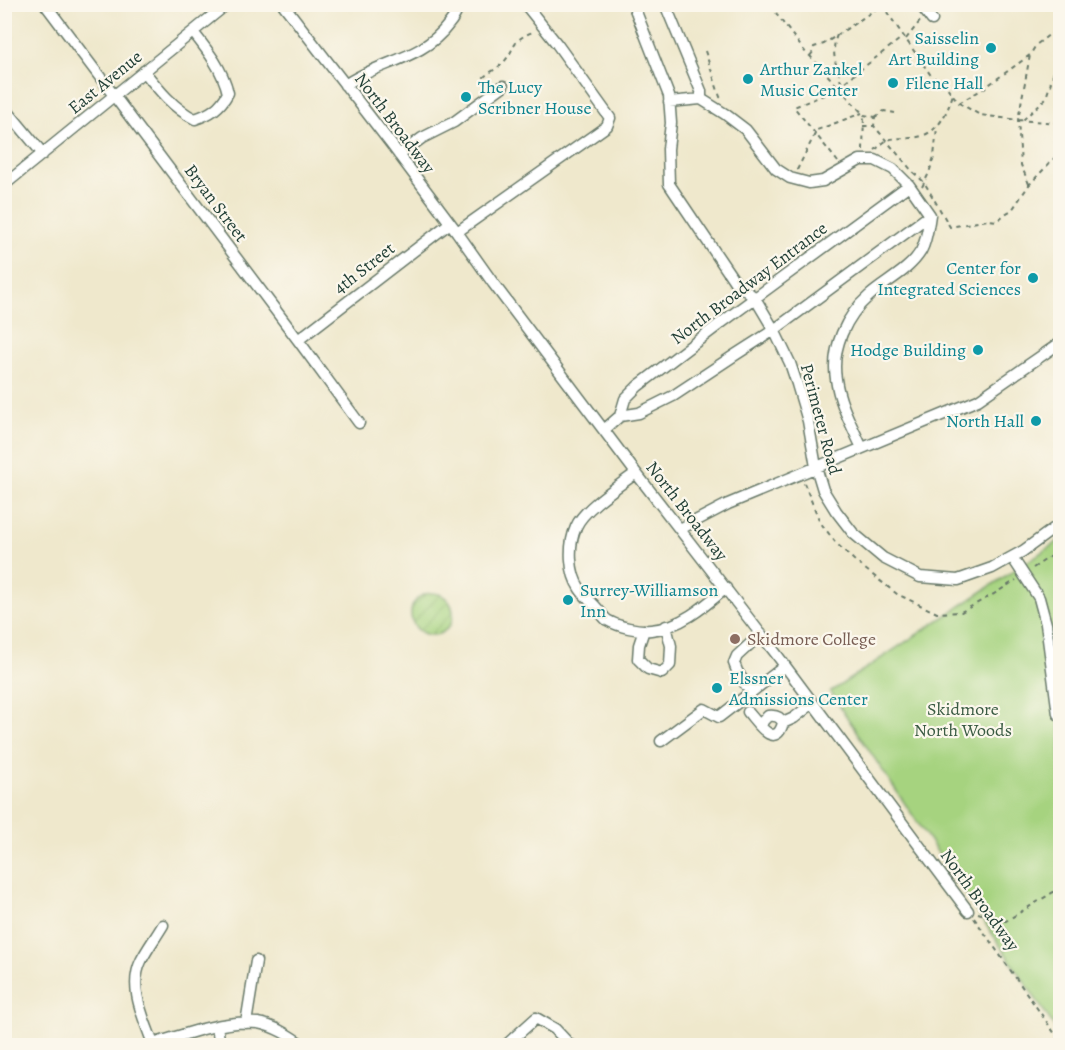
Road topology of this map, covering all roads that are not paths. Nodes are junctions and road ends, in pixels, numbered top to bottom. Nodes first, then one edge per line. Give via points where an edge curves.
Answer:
1 (45, 4) edge
2 (227, 4) edge
3 (283, 4) edge
4 (459, 4) edge
5 (525, 4) edge
6 (633, 4) edge
7 (665, 4) edge
8 (193, 32) junction
9 (144, 71) junction
10 (345, 85) junction
11 (503, 86) dead end
12 (114, 95) junction
13 (701, 99) junction
14 (669, 102) junction
15 (4, 107) edge
16 (43, 154) junction
17 (399, 155) junction
18 (909, 184) junction
19 (4, 185) edge
20 (930, 215) junction
21 (453, 227) junction
22 (755, 298) junction
23 (774, 330) junction
24 (298, 339) junction
25 (1060, 343) edge
26 (620, 416) junction
27 (359, 423) dead end
28 (604, 430) junction
29 (862, 448) junction
30 (816, 467) junction
31 (636, 473) junction
32 (1060, 524) edge
33 (680, 529) junction
34 (1012, 557) junction
35 (726, 588) junction
36 (666, 626) junction
37 (644, 630) junction
38 (761, 634) junction
39 (785, 666) junction
40 (1058, 689) edge
41 (751, 693) junction
42 (813, 703) junction
43 (748, 712) dead end
44 (1058, 714) dead end
45 (661, 741) dead end
46 (968, 911) road end
47 (164, 925) dead end
48 (256, 961) dead end
49 (246, 1023) junction
50 (217, 1026) junction
51 (4, 1040) edge
52 (150, 1045) edge
53 (6, 1046) edge
54 (220, 1046) edge
55 (304, 1046) edge
56 (505, 1046) edge
57 (571, 1046) edge

1 - 12 street, Bryan Street
2 - 8 street, East Avenue
3 - 10 street, North Broadway
4 - 10 street via 457,14 426,47
5 - 21 street, 4th Street via 610,118 606,126
6 - 14 street, Perimeter Road
7 - 13 street
8 - 9 street, East Avenue
8 - 9 street via 225,81 228,93 214,111 195,119 183,114
9 - 12 street, East Avenue
10 - 17 street, North Broadway
11 - 17 street
12 - 16 street, East Avenue
12 - 24 street, Bryan Street
13 - 14 street
13 - 18 street via 746,130 776,169 790,178 809,183 823,181 860,160 874,160 894,169
14 - 22 street, Perimeter Road via 669,184 735,282
15 - 16 street
16 - 19 street, East Avenue
17 - 21 street, North Broadway
18 - 20 street
18 - 22 street, North Broadway Entrance
20 - 23 street, North Broadway Entrance
20 - 29 street via 921,251 909,266 850,315 841,336 835,359 836,379
21 - 24 street, 4th Street
21 - 28 street, North Broadway
22 - 23 street, Perimeter Road
22 - 26 street, North Broadway Entrance via 638,386 625,399
23 - 26 street, North Broadway Entrance via 672,396 639,413
23 - 30 street, Perimeter Road via 797,384
24 - 27 street, Bryan Street
25 - 29 street via 978,400
26 - 28 street, North Broadway Entrance
28 - 31 street, North Broadway
29 - 30 street
30 - 33 street
30 - 34 street, Perimeter Road via 823,489 853,534 883,558 920,577 958,580
31 - 33 street, North Broadway
31 - 37 street via 590,509 576,526 571,558 580,590 607,619
32 - 34 street, Perimeter Road
33 - 35 street, North Broadway
34 - 40 street via 1038,598
35 - 36 street via 678,623
35 - 38 street, North Broadway
36 - 37 street
36 - 37 street via 670,665 662,673 648,669 638,659
38 - 39 street, North Broadway
38 - 41 street via 734,663
39 - 41 street
39 - 42 street, North Broadway
40 - 44 street
41 - 45 street via 719,717 704,708
42 - 43 street via 783,723 773,735
42 - 46 street, North Broadway
47 - 52 street via 140,962 136,978
48 - 49 street
49 - 50 street
49 - 55 street via 259,1023 283,1032
50 - 52 street
50 - 54 street
51 - 53 street
56 - 57 street via 536,1018 555,1029

